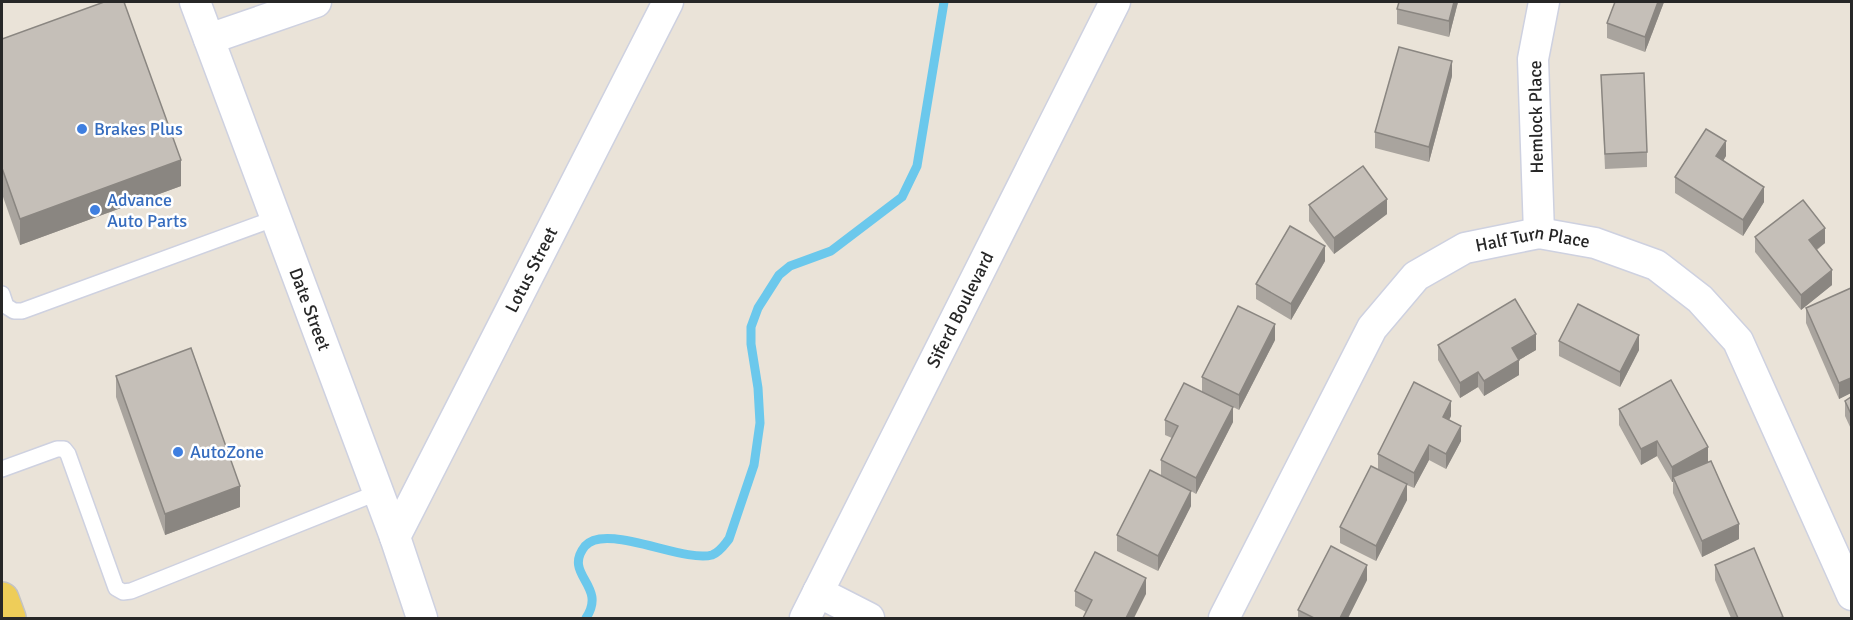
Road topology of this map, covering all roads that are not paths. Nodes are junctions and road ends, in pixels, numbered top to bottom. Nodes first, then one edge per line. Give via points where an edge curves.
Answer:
1 (195, 2) edge
2 (316, 2) edge
3 (668, 2) edge
4 (1115, 2) edge
5 (1544, 2) edge
6 (209, 39) junction
7 (276, 218) junction
8 (1539, 233) junction
9 (2, 294) edge
10 (2, 469) edge
11 (379, 492) junction
12 (395, 537) junction
13 (818, 592) junction
14 (1851, 595) edge
15 (2, 598) edge
16 (9, 618) edge
17 (422, 618) edge
18 (805, 618) edge
19 (869, 618) edge
20 (1224, 618) edge

1 - 6 street, Date Street
2 - 6 street
3 - 12 street, Lotus Street
4 - 13 street, Siferd Boulevard
5 - 8 street, Hemlock Place via 1533,59
6 - 7 street, Date Street
7 - 9 lane via 22,311 6,306
7 - 11 street, Date Street
8 - 14 street, Half Turn Place via 1595,243 1656,265 1700,298 1738,341
8 - 20 street, Half Turn Place via 1465,248 1416,276 1372,328
10 - 11 lane via 57,448 64,449 116,588 123,592
11 - 12 street, Date Street
12 - 17 street, Date Street
13 - 18 street, Siferd Boulevard
13 - 19 street
15 - 16 main road

